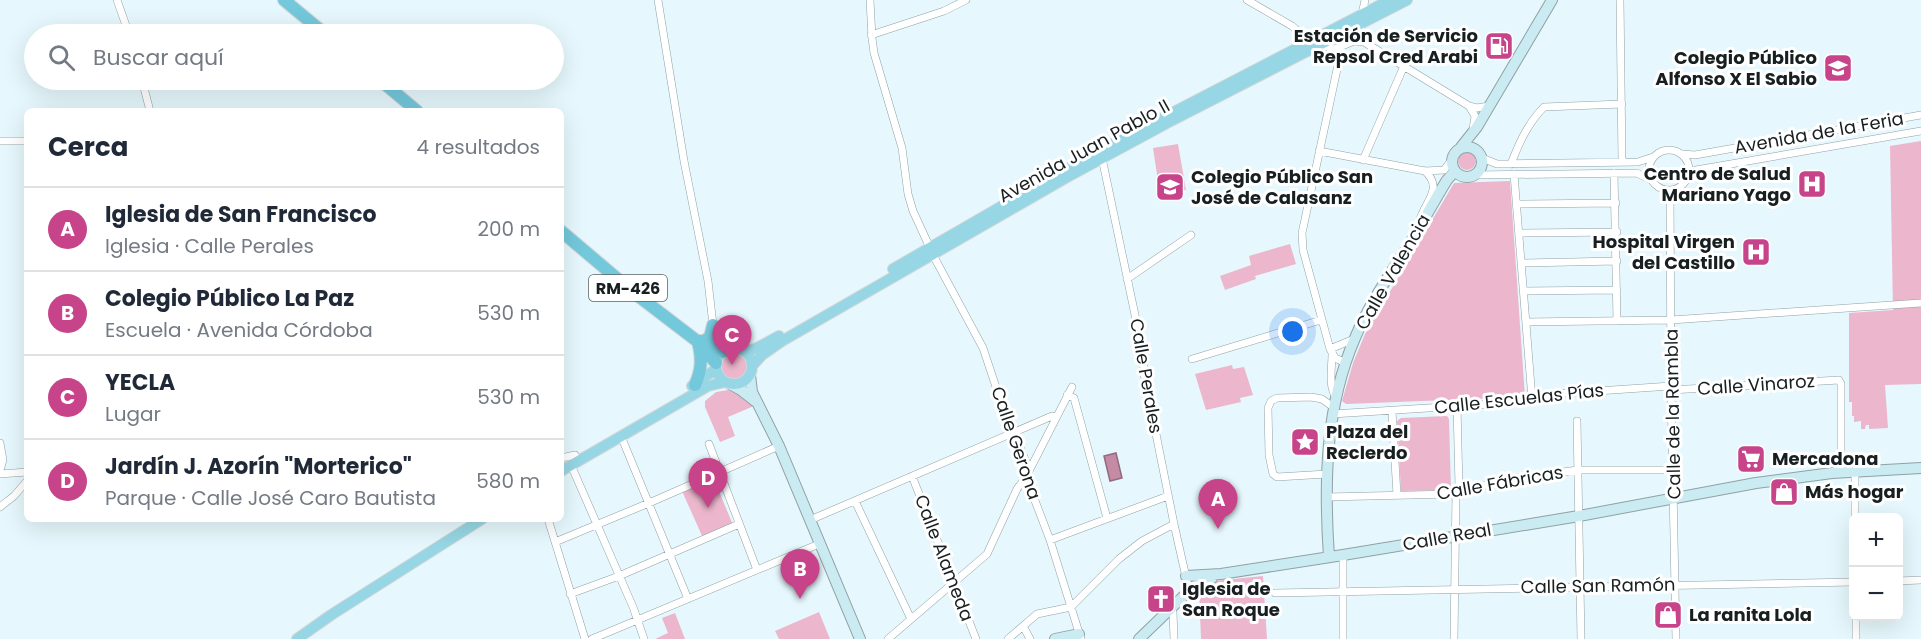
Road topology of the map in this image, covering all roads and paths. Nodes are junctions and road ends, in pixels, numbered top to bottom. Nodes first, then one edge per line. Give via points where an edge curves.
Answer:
1 (117, 0) edge
2 (284, 0) edge
3 (658, 0) edge
4 (870, 0) edge
5 (966, 0) edge
6 (1247, 0) edge
7 (1365, 0) edge
8 (1389, 0) edge
9 (1407, 0) edge
10 (1552, 0) edge
11 (1620, 0) edge
12 (1360, 20) junction
13 (125, 24) edge
14 (313, 24) edge
15 (871, 35) junction
16 (1364, 42) junction
17 (1315, 43) junction
18 (1342, 46) junction
19 (1404, 66) junction
20 (145, 90) edge
21 (392, 90) edge
22 (1622, 104) junction
23 (1469, 106) junction
24 (1489, 106) junction
25 (149, 108) edge
26 (413, 108) edge
27 (1920, 116) edge
28 (1910, 117) junction
29 (1477, 127) junction
30 (1921, 131) edge
31 (1913, 133) junction
32 (0, 141) edge
33 (24, 141) edge
34 (1465, 143) junction
35 (1754, 145) junction
36 (1319, 151) junction
37 (1480, 154) junction
38 (1682, 154) junction
39 (1653, 157) junction
40 (1102, 158) junction
41 (1363, 160) junction
42 (1755, 160) junction
43 (1622, 162) junction
44 (1511, 164) junction
45 (1453, 166) junction
46 (1425, 171) junction
47 (1614, 173) junction
48 (1514, 174) junction
49 (1688, 175) junction
50 (1474, 176) junction
51 (1651, 180) junction
52 (1670, 190) junction
53 (1616, 203) junction
54 (1517, 204) junction
55 (1419, 227) junction
56 (1617, 232) junction
57 (1519, 233) junction
58 (564, 234) edge
59 (1191, 235) dead end
60 (931, 252) junction
61 (1617, 261) junction
62 (1521, 263) junction
63 (1127, 279) junction
64 (1617, 290) junction
65 (1524, 291) junction
66 (1921, 303) edge
67 (1321, 320) junction
68 (1671, 320) junction
69 (1617, 321) junction
70 (1526, 322) junction
71 (713, 325) junction
72 (781, 338) junction
73 (1354, 339) junction
74 (698, 341) junction
75 (726, 351) junction
76 (743, 351) junction
77 (1331, 352) junction
78 (1192, 359) dead end
79 (1346, 363) junction
80 (716, 366) junction
81 (751, 370) junction
82 (727, 383) junction
83 (695, 385) junction
84 (1072, 387) dead end
85 (1671, 388) junction
86 (1067, 395) junction
87 (1532, 399) junction
88 (757, 403) junction
89 (1334, 406) junction
90 (1457, 406) junction
91 (1392, 411) junction
92 (1056, 417) junction
93 (1577, 421) dead end
94 (1011, 432) junction
95 (621, 436) junction
96 (0, 443) edge
97 (709, 444) dead end
98 (779, 446) junction
99 (567, 464) edge
100 (1921, 468) edge
101 (1578, 470) junction
102 (1673, 470) junction
103 (0, 472) edge
104 (24, 472) edge
105 (720, 472) junction
106 (1855, 472) junction
107 (1840, 473) junction
108 (1327, 474) junction
109 (912, 476) junction
110 (1026, 477) junction
111 (24, 484) edge
112 (1456, 494) junction
113 (1397, 495) junction
114 (1168, 496) junction
115 (1327, 497) junction
116 (1674, 499) junction
117 (855, 501) junction
118 (649, 503) junction
119 (0, 507) edge
120 (1855, 513) edge
121 (1579, 516) junction
122 (1107, 518) junction
123 (810, 520) junction
124 (465, 522) edge
125 (477, 522) edge
126 (549, 522) edge
127 (740, 524) junction
128 (1174, 524) junction
129 (597, 525) junction
130 (1455, 536) junction
131 (1050, 540) junction
132 (555, 542) junction
133 (819, 544) junction
134 (670, 554) junction
135 (1343, 555) junction
136 (1329, 557) junction
137 (757, 570) junction
138 (1221, 574) junction
139 (619, 576) junction
140 (1186, 576) junction
141 (1921, 580) edge
142 (1903, 581) edge
143 (1849, 582) edge
144 (953, 583) junction
145 (1675, 585) junction
146 (1580, 586) junction
147 (1455, 590) junction
148 (1187, 592) junction
149 (1343, 592) junction
150 (1275, 593) dead end
151 (570, 594) junction
152 (688, 599) junction
153 (1071, 607) junction
154 (1170, 609) junction
155 (910, 619) junction
156 (636, 620) junction
157 (1856, 621) edge
158 (1023, 626) junction
159 (1080, 636) edge
160 (860, 638) edge
161 (889, 638) edge
162 (287, 639) edge
163 (297, 639) edge
164 (585, 639) edge
165 (592, 639) edge
166 (644, 639) edge
167 (976, 639) edge
168 (1008, 639) edge
169 (1030, 639) edge
170 (1056, 639) edge
171 (1139, 639) edge
172 (1174, 639) edge
173 (1343, 639) edge
174 (1454, 639) edge
175 (1581, 639) edge
176 (1676, 639) edge
177 (1856, 639) edge

1 - 13 street
2 - 14 highway
3 - 71 street
4 - 15 street, Calle Gerona
5 - 15 street
6 - 17 street
7 - 12 street
8 - 12 main road, Avenida Juan Pablo II
9 - 12 main road, Avenida Juan Pablo II
10 - 24 main road
11 - 22 street
12 - 16 street
12 - 17 main road, Avenida Juan Pablo II
15 - 60 street, Calle Gerona via 902,148 912,211
16 - 18 street
16 - 19 street
17 - 18 street via 1330,50
17 - 40 main road, Avenida Juan Pablo II
17 - 60 main road, Avenida Juan Pablo II via 1087,157
18 - 36 street
19 - 23 street
19 - 41 street
20 - 25 street
21 - 26 highway
22 - 43 street
22 - 44 street via 1544,107 1536,114
23 - 24 street
23 - 34 street via 1475,119
24 - 29 main road
27 - 28 street, Avenida de la Feria
28 - 31 street
28 - 35 street, Avenida de la Feria
29 - 34 main road
29 - 37 main road via 1475,138
30 - 31 street, Avenida de la Feria
31 - 42 street, Avenida de la Feria
32 - 33 street
34 - 37 main road
34 - 45 main road via 1454,153
35 - 38 street, Avenida de la Feria
35 - 42 street
36 - 41 street
36 - 67 street via 1302,233
37 - 44 street via 1497,164
37 - 50 main road via 1482,166
38 - 39 street via 1670,149
38 - 49 street via 1688,164
39 - 43 street
39 - 51 street via 1648,168
40 - 60 main road, Avenida Juan Pablo II
40 - 63 street, Calle Perales
41 - 46 street
42 - 49 street, Avenida de la Feria via 1696,170
43 - 44 street
45 - 46 street
45 - 50 main road via 1464,177
45 - 55 main road, Calle Valencia
46 - 55 street via 1434,186
47 - 48 street
47 - 51 street via 1637,172
47 - 53 street
48 - 50 street
48 - 54 street
49 - 52 street via 1681,186
51 - 52 street via 1659,188
52 - 68 street, Calle de la Rambla
53 - 54 street
53 - 56 street
54 - 57 street
55 - 73 main road, Calle Valencia
56 - 57 street
56 - 61 street
57 - 62 street
58 - 74 highway, RM-426
59 - 63 street
60 - 72 main road, Avenida Juan Pablo II
60 - 94 street, Calle Gerona via 983,348
61 - 62 street
61 - 64 street
62 - 65 street
63 - 114 street, Calle Perales
64 - 65 street
64 - 69 street
65 - 70 street
66 - 68 street
67 - 77 street
67 - 78 street
68 - 69 street
68 - 85 street, Calle de la Rambla
69 - 70 street
70 - 87 street
71 - 74 highway via 710,337
71 - 75 street
72 - 76 main road
72 - 81 main road
73 - 77 street
73 - 79 main road, Calle Valencia
74 - 75 highway, RM-426
74 - 80 highway, RM-426
74 - 83 highway via 702,364
75 - 76 main road
75 - 80 main road
76 - 81 main road via 750,357
77 - 79 street
77 - 89 street
79 - 89 main road, Calle Valencia
80 - 82 main road
80 - 83 main road
81 - 82 main road via 742,382
81 - 88 main road via 750,386
82 - 88 main road
82 - 95 main road via 708,386
83 - 99 main road
84 - 86 street
85 - 87 street, Calle Escuelas Pías via 1553,394
85 - 102 street, Calle de la Rambla
85 - 107 street, Calle Vinaroz via 1837,379
86 - 92 street
86 - 122 street via 1074,398
87 - 90 street, Calle Escuelas Pías
88 - 98 main road
89 - 91 street, Calle Escuelas Pías
89 - 108 main road, Calle Valencia
89 - 108 street via 1311,396 1277,398 1268,408 1273,474
90 - 91 street, Calle Escuelas Pías
90 - 112 street
91 - 113 street
92 - 94 street
92 - 110 street
93 - 101 street
94 - 109 street
94 - 110 street, Calle Gerona via 1027,464
95 - 99 main road
95 - 118 street
96 - 103 street
97 - 105 street
98 - 105 street
98 - 123 main road
99 - 129 street
100 - 106 main road, Calle Real
101 - 102 street, Calle Fábricas
101 - 112 street, Calle Fábricas via 1509,478
101 - 121 street
102 - 116 street, Calle de la Rambla
103 - 104 street
105 - 118 street
105 - 127 street
106 - 107 main road, Calle Real
106 - 120 street
107 - 116 main road, Calle Real via 1756,483
108 - 115 main road, Calle Valencia
109 - 117 street
109 - 144 street, Calle Alameda
110 - 131 street, Calle Gerona
110 - 144 street via 987,554
111 - 119 street
112 - 113 street, Calle Fábricas
112 - 130 street
113 - 115 street, Calle Fábricas
114 - 122 street
114 - 128 street, Calle Perales
115 - 136 main road, Calle Valencia
116 - 121 main road, Calle Real
116 - 145 street, Calle de la Rambla
117 - 123 street
117 - 155 street
118 - 129 street
118 - 134 street
121 - 130 main road, Calle Real
121 - 146 street
122 - 131 street
123 - 133 main road
124 - 162 main road
125 - 163 main road
126 - 132 street
127 - 134 street
127 - 137 street
128 - 140 street, Calle Perales
128 - 153 street via 1119,559
129 - 132 street
129 - 139 street
130 - 135 main road, Calle Real
130 - 147 street
131 - 153 street, Calle Gerona
132 - 151 street
133 - 137 street
133 - 160 main road
134 - 139 street
134 - 152 street
135 - 136 main road, Calle Real
135 - 149 street
136 - 138 main road, Calle Real
137 - 152 street
138 - 140 main road
138 - 148 main road
139 - 151 street
139 - 156 street
140 - 148 street, Calle Perales
141 - 142 street
143 - 145 street, Calle San Ramón
144 - 155 street
144 - 167 street, Calle Alameda
145 - 146 street, Calle San Ramón
145 - 176 street, Calle de la Rambla
146 - 147 street, Calle San Ramón
146 - 175 street
147 - 149 street, Calle San Ramón
147 - 174 street
148 - 154 main road
149 - 150 street, Calle San Ramón
149 - 173 street
151 - 164 street
152 - 156 street
153 - 158 street via 1041,612
153 - 159 street, Calle Gerona
154 - 171 main road
154 - 172 street
155 - 161 street
156 - 165 street
156 - 166 street
157 - 177 street
158 - 168 street
158 - 169 street
159 - 170 main road

